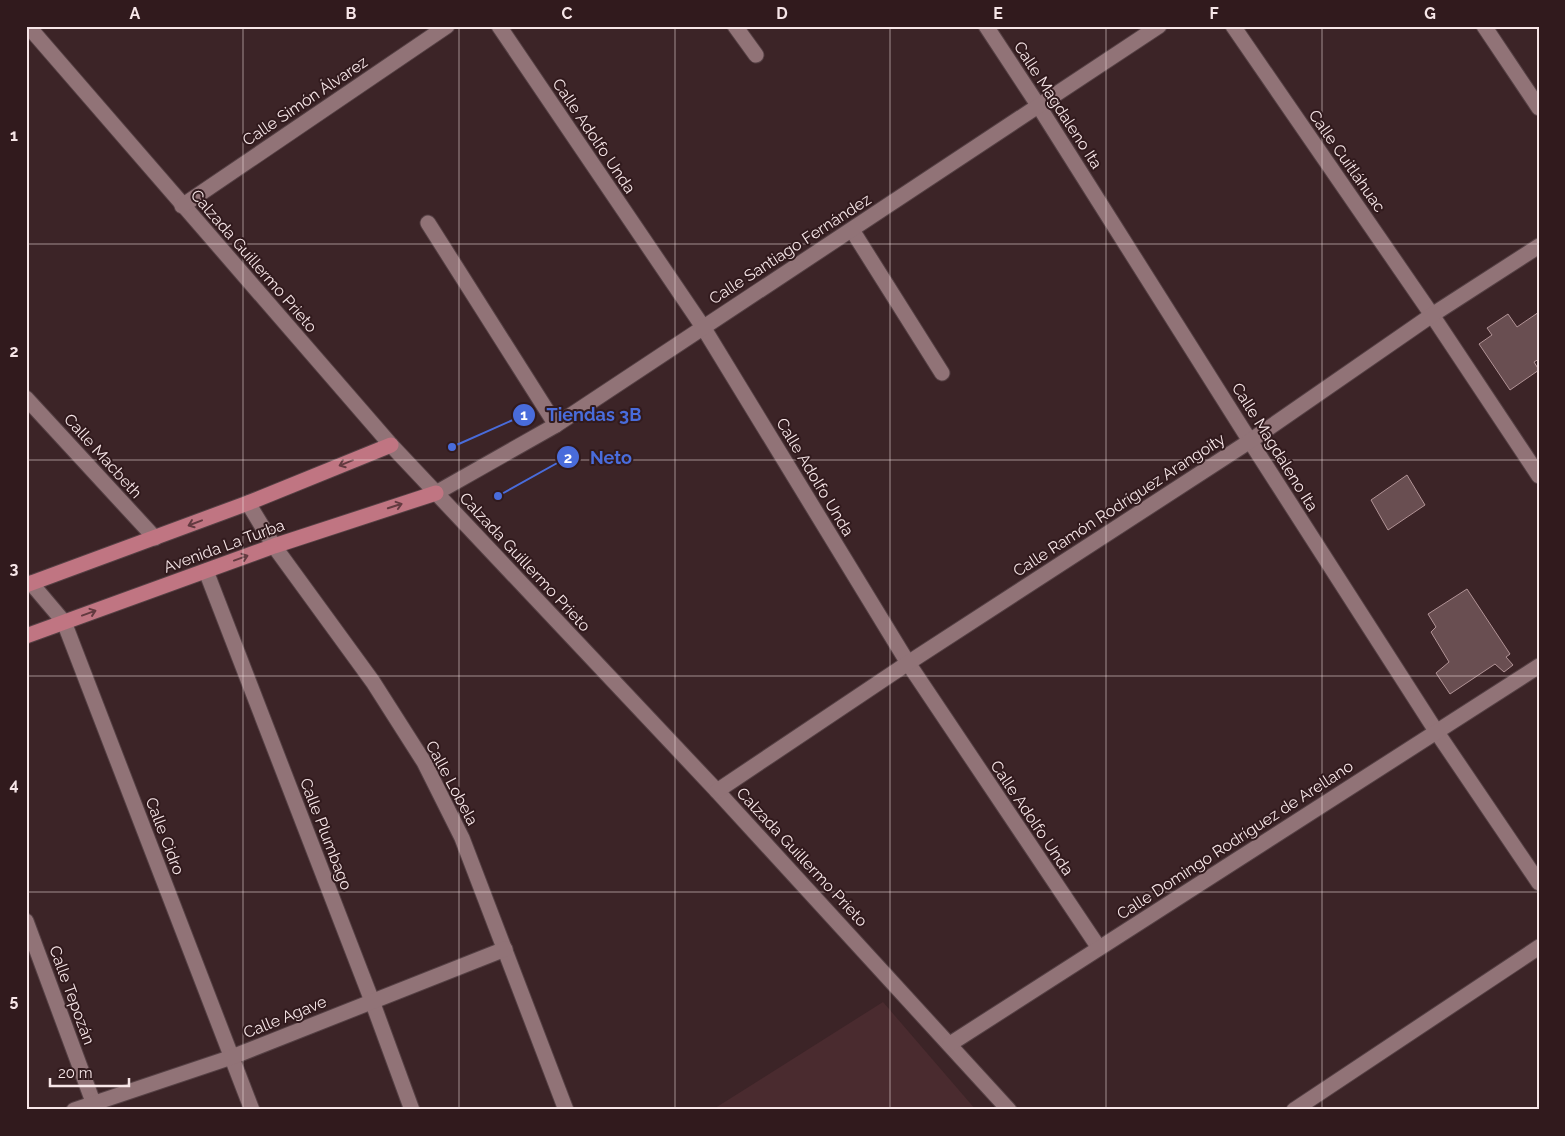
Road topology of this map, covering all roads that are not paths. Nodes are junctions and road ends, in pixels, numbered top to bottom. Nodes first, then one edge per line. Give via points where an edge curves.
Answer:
1 (28, 26) edge
2 (447, 26) edge
3 (499, 26) edge
4 (735, 26) edge
5 (986, 26) edge
6 (1159, 26) edge
7 (1233, 26) edge
8 (1484, 26) edge
9 (756, 55) dead end
10 (1038, 105) junction
11 (1539, 108) edge
12 (182, 206) junction
13 (428, 223) dead end
14 (852, 230) junction
15 (1539, 246) edge
16 (1432, 315) junction
17 (703, 327) junction
18 (942, 373) dead end
19 (26, 398) edge
20 (556, 425) junction
21 (1250, 441) junction
22 (392, 444) junction
23 (1539, 476) edge
24 (436, 492) junction
25 (248, 503) junction
26 (155, 538) junction
27 (274, 546) junction
28 (206, 571) junction
29 (29, 584) edge
30 (64, 622) junction
31 (26, 636) edge
32 (908, 663) junction
33 (1539, 666) edge
34 (1436, 731) junction
35 (717, 791) junction
36 (1539, 883) edge
37 (26, 921) edge
38 (1539, 947) edge
39 (1099, 948) junction
40 (505, 949) junction
41 (372, 1001) junction
42 (950, 1044) junction
43 (232, 1056) junction
44 (95, 1106) edge
45 (74, 1110) edge
46 (252, 1110) edge
47 (412, 1110) edge
48 (566, 1110) edge
49 (1009, 1110) edge
50 (1294, 1110) edge

1 - 12 street, Calzada Guillermo Prieto
2 - 12 street, Calle Simón Álvarez
3 - 17 street, Calle Adolfo Unda
4 - 9 street
5 - 10 street, Calle Magdaleno Ita
6 - 10 street, Calle Santiago Fernández
7 - 16 street, Calle Cuitláhuac
8 - 11 street
10 - 14 street, Calle Santiago Fernández
10 - 21 street, Calle Magdaleno Ita
12 - 22 street, Calzada Guillermo Prieto
13 - 20 street
14 - 17 street, Calle Santiago Fernández
14 - 18 street
15 - 16 street, Calle Ramón Rodríguez Arangoity
16 - 21 street, Calle Ramón Rodríguez Arangoity
16 - 23 street, Calle Cuitláhuac
17 - 20 street, Calle Santiago Fernández
17 - 32 street, Calle Adolfo Unda
19 - 26 street, Calle Macbeth
20 - 24 street, Calle Santiago Fernández
21 - 32 street, Calle Ramón Rodríguez Arangoity
21 - 34 street, Calle Magdaleno Ita
22 - 24 street, Calzada Guillermo Prieto
22 -> 25 main road, Avenida La Turba
27 -> 24 main road, Avenida La Turba
24 - 35 street, Calzada Guillermo Prieto
25 -> 26 main road, Avenida La Turba
25 - 27 street, Calle Lobela
26 - 29 main road, Avenida La Turba
28 -> 27 main road, Avenida La Turba
27 - 40 street, Calle Lobela via 373,682 424,762 462,838
30 -> 28 main road, Avenida La Turba
28 - 41 street, Calle Plumbago
29 - 30 street, Calle Cidro
30 - 31 main road, Avenida La Turba
30 - 43 street, Calle Cidro
32 - 35 street, Calle Ramón Rodríguez Arangoity
32 - 39 street, Calle Adolfo Unda
33 - 34 street, Calle Domingo Rodríguez de Arellano
34 - 36 street, Calle Magdaleno Ita
34 - 39 street, Calle Domingo Rodríguez de Arellano
35 - 42 street, Calzada Guillermo Prieto
37 - 44 street, Calle Tepozán
38 - 50 street
39 - 42 street, Calle Domingo Rodríguez de Arellano
40 - 41 street, Calle Agave
40 - 48 street, Calle Lobela
41 - 43 street, Calle Agave
41 - 47 street, Calle Plumbago
42 - 49 street, Calzada Guillermo Prieto
43 - 44 street, Calle Agave
43 - 46 street, Calle Cidro
44 - 45 street, Calle Agave

